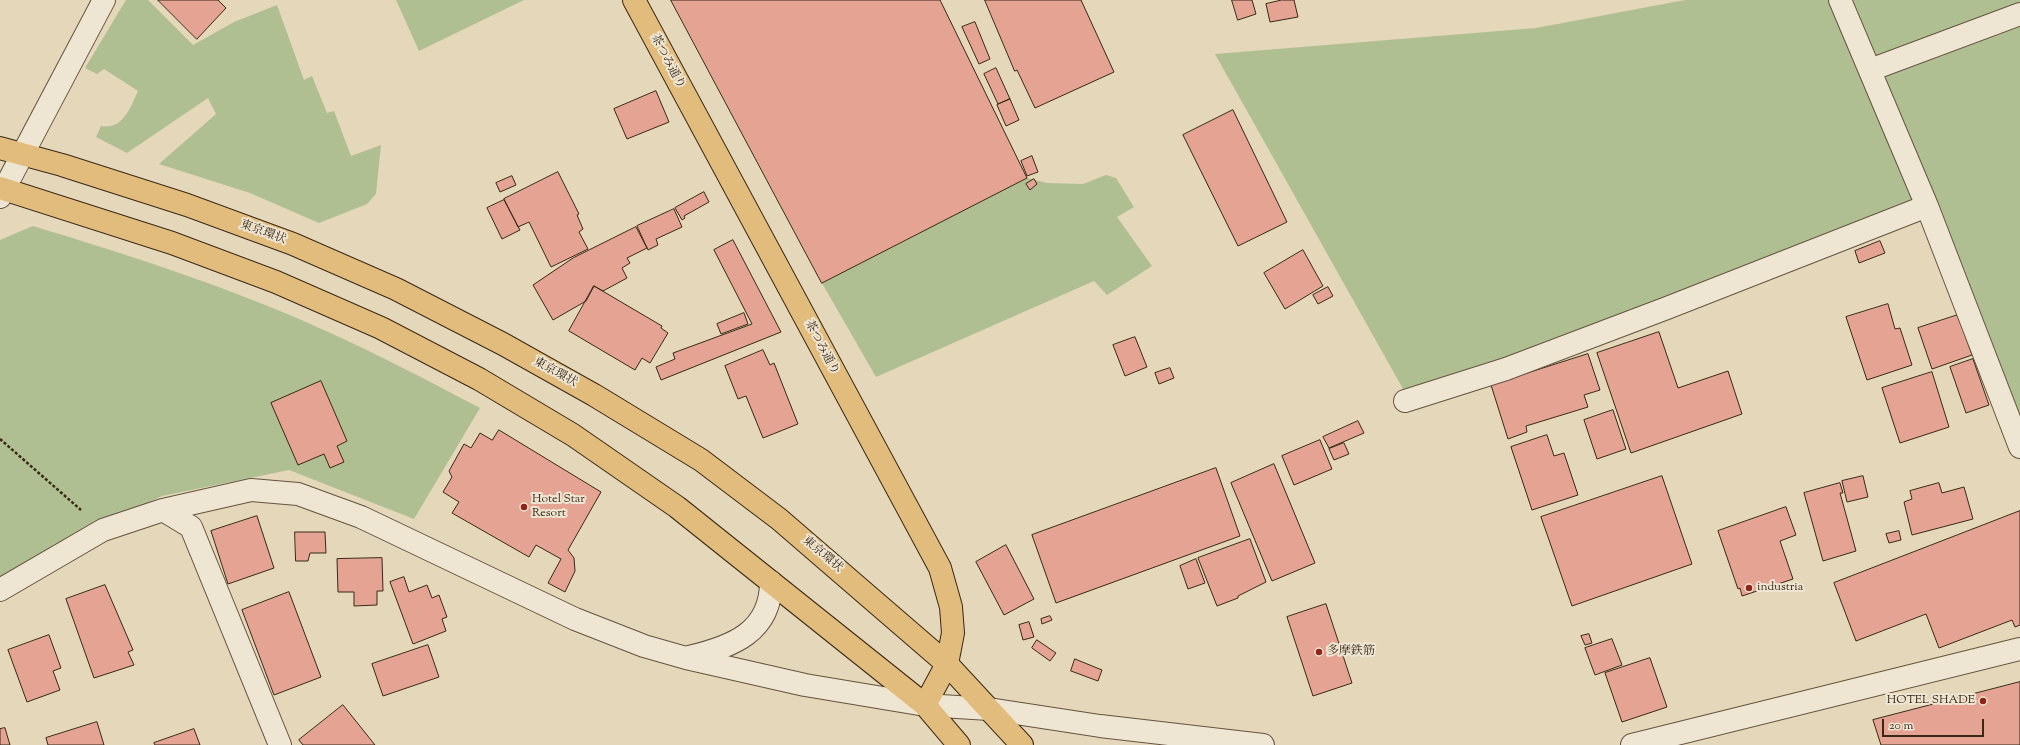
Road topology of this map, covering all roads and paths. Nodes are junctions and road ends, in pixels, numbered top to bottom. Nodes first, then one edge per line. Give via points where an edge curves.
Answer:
1 (104, 0) edge
2 (634, 0) edge
3 (1840, 0) edge
4 (2020, 14) edge
5 (1870, 70) junction
6 (0, 148) edge
7 (23, 154) junction
8 (1, 192) edge
9 (1927, 206) junction
10 (1405, 401) dead end
11 (0, 439) edge
12 (2020, 447) edge
13 (163, 510) junction
14 (103, 530) junction
15 (771, 582) junction
16 (0, 590) edge
17 (2020, 649) edge
18 (686, 658) junction
19 (948, 664) junction
20 (925, 705) junction
21 (989, 709) junction
22 (1233, 741) junction
23 (280, 745) edge
24 (959, 745) edge
25 (1022, 745) edge
26 (1200, 745) edge
27 (1264, 745) edge
28 (1632, 745) edge

1 - 7 street
2 - 19 main road, 茶つみ通り via 940,568 951,607 952,633
3 - 5 street
4 - 5 street
5 - 9 street
6 - 7 main road, 東京環状
7 - 8 street
7 - 19 main road, 東京環状 via 187,205 293,244 396,289 503,344 701,460 779,519
8 - 15 main road via 172,243 276,282 381,328 479,379 573,435 677,507
9 - 10 street via 1513,366
9 - 12 street
11 - 14 path
13 - 14 street
13 - 18 street via 251,490 298,494 361,517 575,620 644,646
13 - 23 street via 191,528
14 - 16 street
15 - 18 street via 768,608 761,620 740,640 717,651
15 - 20 main road
17 - 28 street
18 - 20 street via 805,685
19 - 20 main road, 茶つみ通り
19 - 21 main road, 東京環状
20 - 21 street
20 - 24 main road
21 - 22 street via 1100,726
21 - 25 main road, 東京環状
22 - 26 street
22 - 27 street

